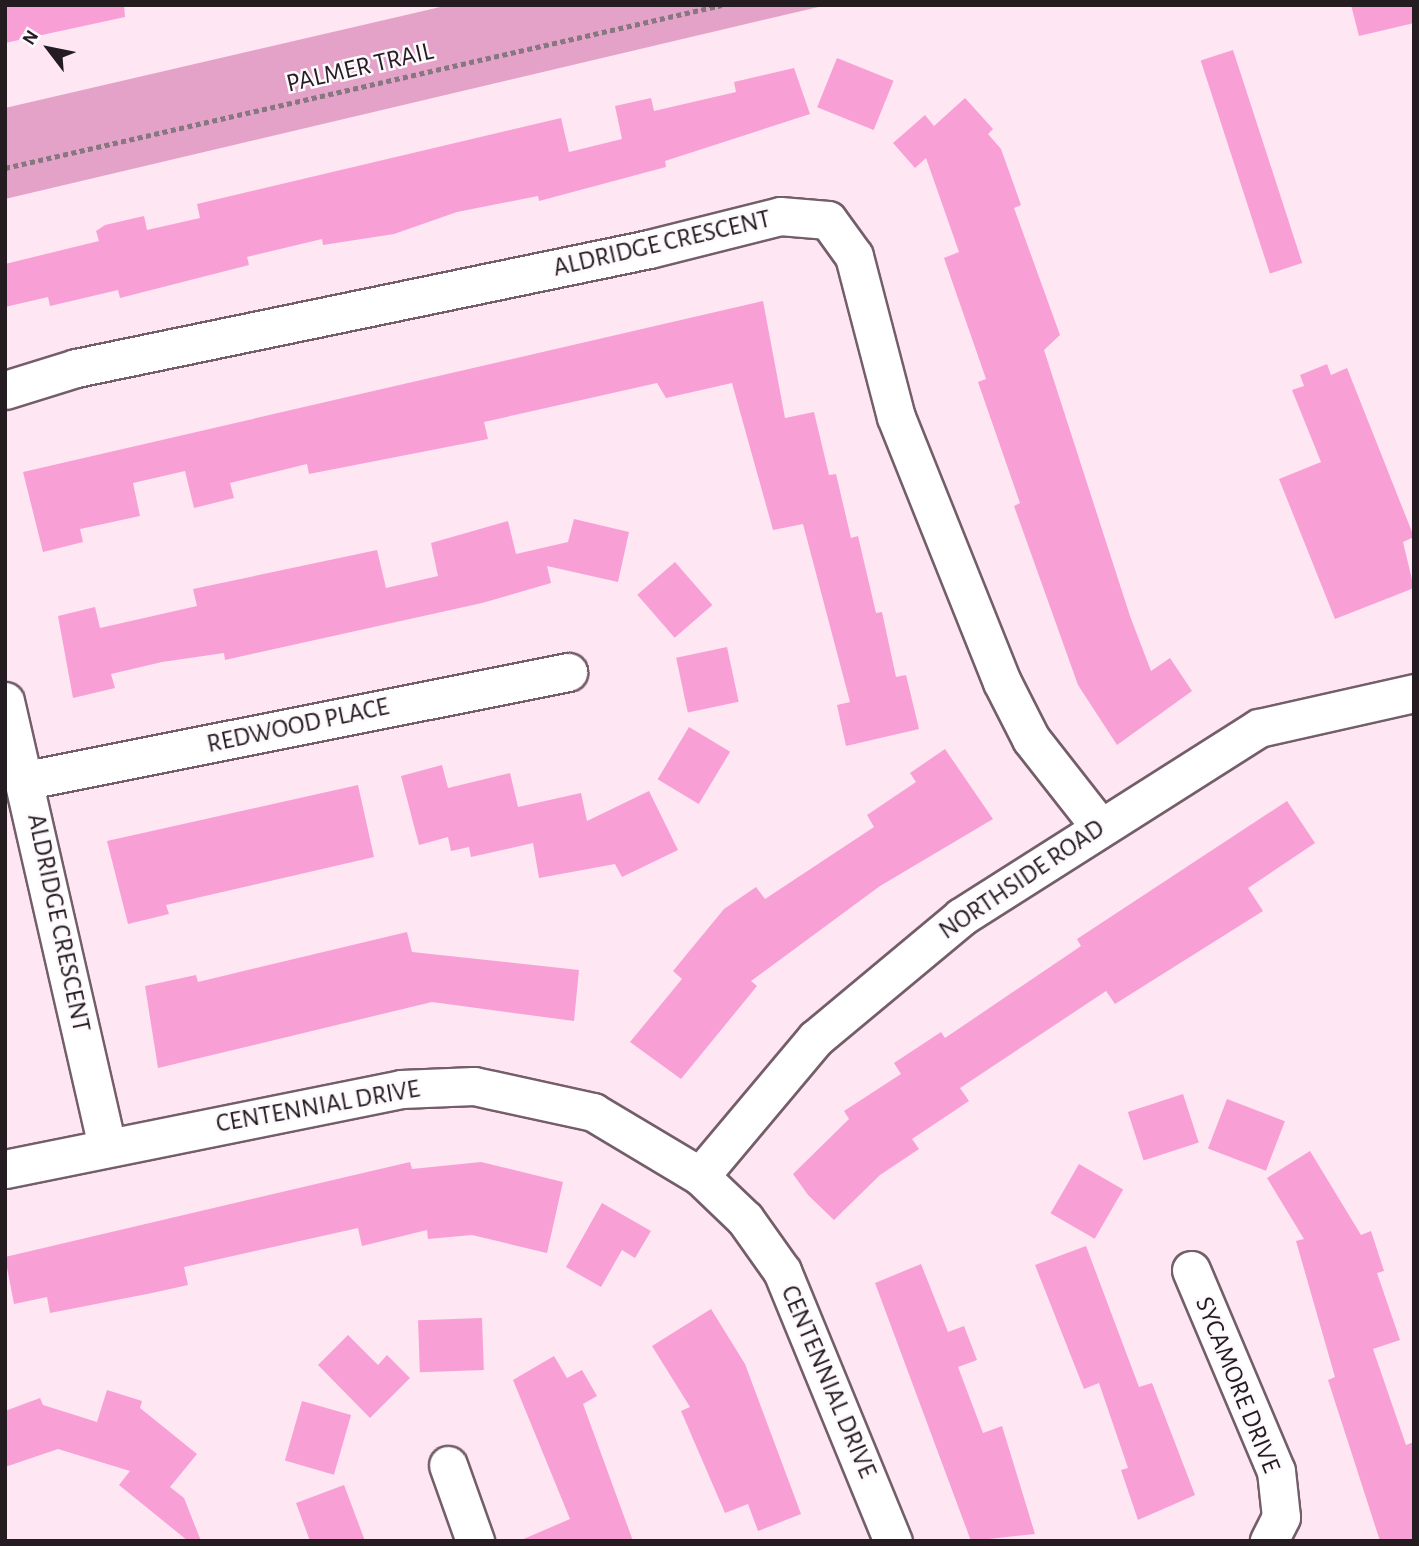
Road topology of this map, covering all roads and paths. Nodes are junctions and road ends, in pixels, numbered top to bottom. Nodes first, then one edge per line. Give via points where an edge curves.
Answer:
1 (722, 5) edge
2 (5, 168) edge
3 (5, 390) edge
4 (568, 672) dead end
5 (1414, 693) edge
6 (5, 701) edge
7 (27, 780) junction
8 (1100, 827) junction
9 (107, 1145) junction
10 (5, 1169) edge
11 (700, 1176) junction
12 (1191, 1270) dead end
13 (448, 1465) dead end
14 (475, 1541) edge
15 (893, 1541) edge
16 (1269, 1541) edge

1 - 2 path, PALMER TRAIL
3 - 8 street, ALDRIDGE CRESCENT via 76,368 635,252 780,216 828,220 854,256 896,417 1002,682 1031,740
4 - 7 street, REDWOOD PLACE
5 - 8 street, NORTHSIDE ROAD via 1259,728
6 - 7 street, ALDRIDGE CRESCENT
7 - 9 street, ALDRIDGE CRESCENT
8 - 11 street, NORTHSIDE ROAD via 961,917 816,1038
9 - 10 street, CENTENNIAL DRIVE
9 - 11 street, CENTENNIAL DRIVE via 401,1089 474,1086 593,1112
11 - 15 street, CENTENNIAL DRIVE via 745,1219 782,1271
12 - 16 street, SYCAMORE DRIVE via 1276,1471 1281,1517
13 - 14 street

